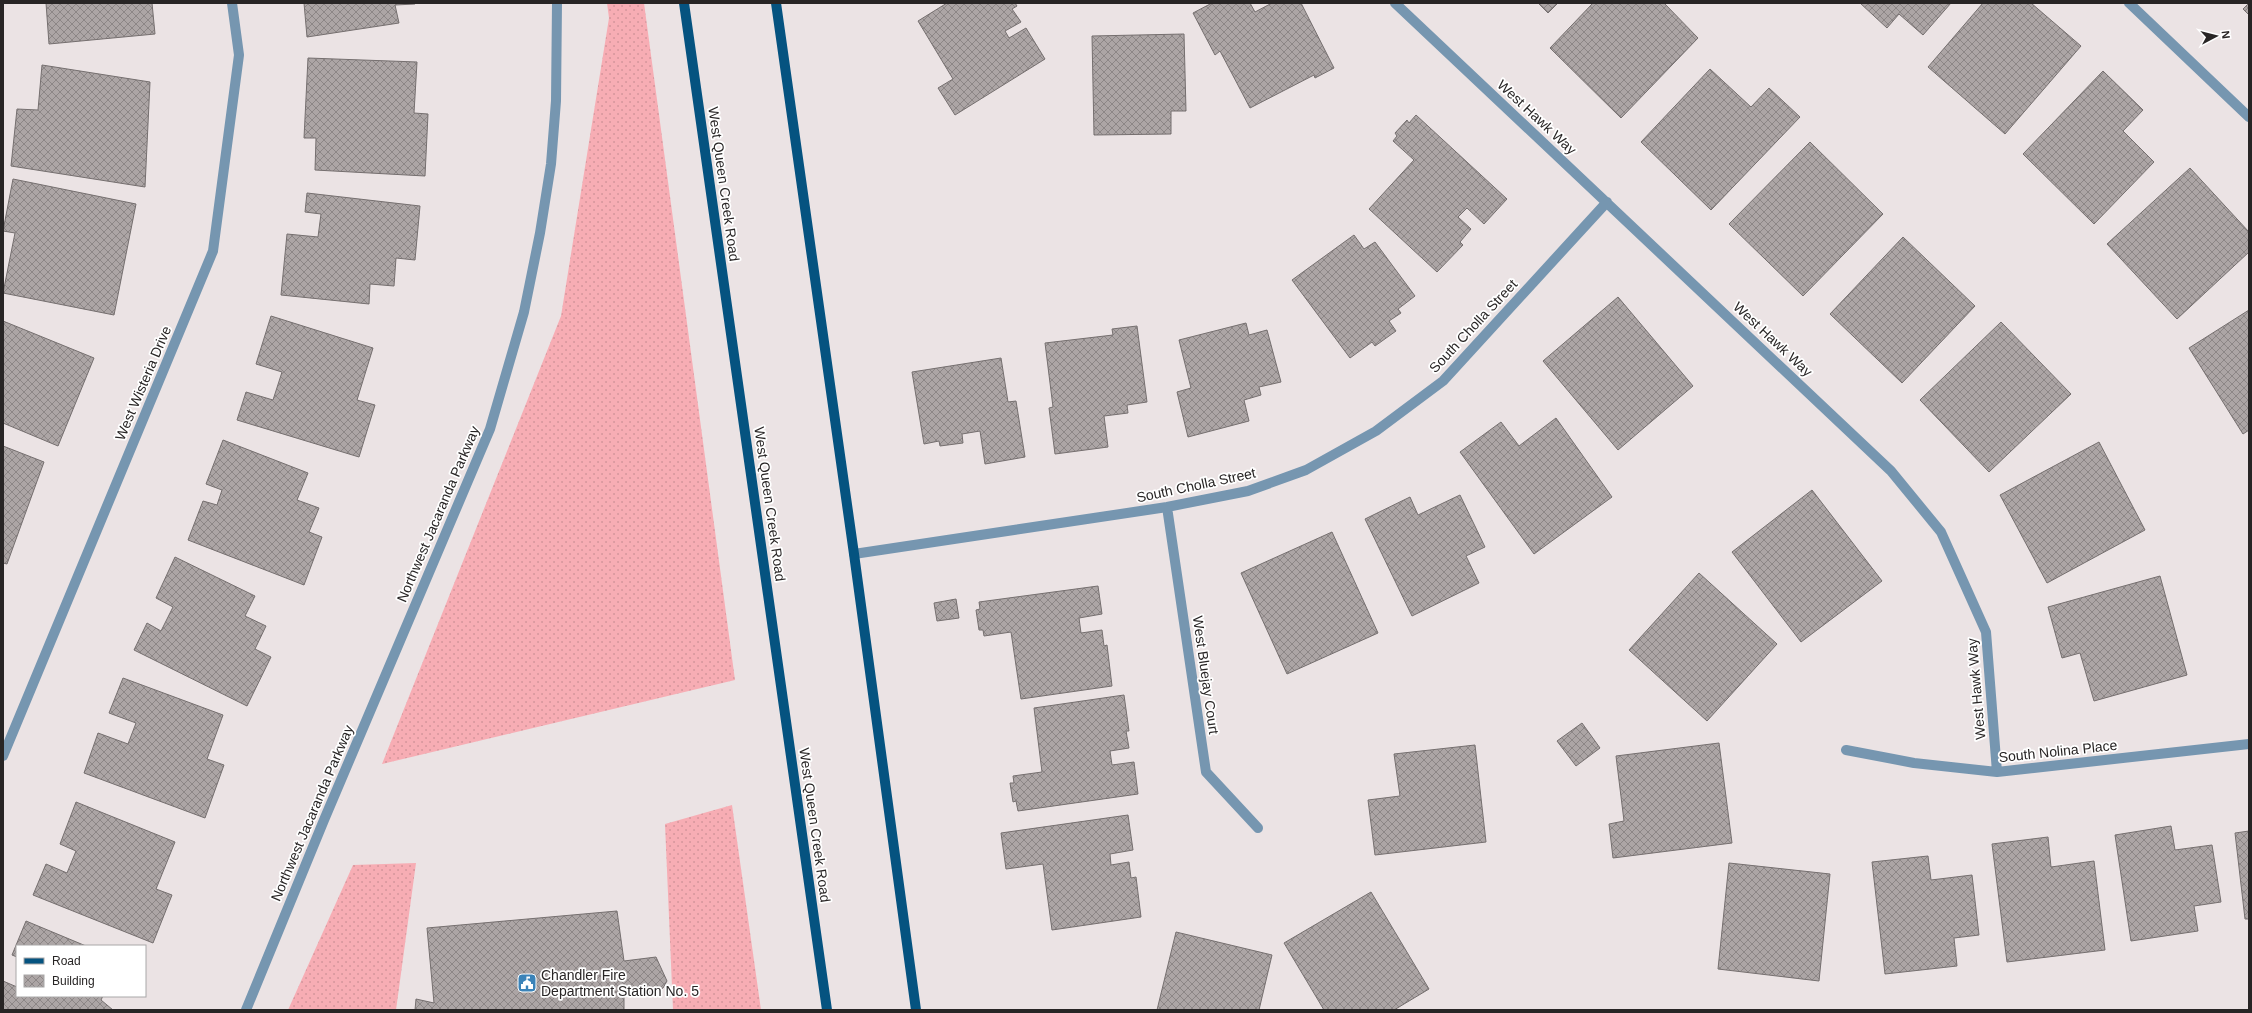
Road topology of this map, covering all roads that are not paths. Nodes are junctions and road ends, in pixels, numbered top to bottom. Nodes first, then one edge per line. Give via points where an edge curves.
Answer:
1 (232, 3) edge
2 (557, 3) edge
3 (684, 3) edge
4 (776, 3) edge
5 (1395, 3) edge
6 (2129, 3) edge
7 (2249, 117) edge
8 (1607, 202) junction
9 (1167, 507) junction
10 (854, 554) junction
11 (2249, 744) edge
12 (1846, 750) dead end
13 (3, 756) edge
14 (1997, 772) junction
15 (1258, 828) dead end
16 (246, 1010) edge
17 (827, 1010) edge
18 (916, 1010) edge

1 - 13 street, West Wisteria Drive via 239,56 213,251
2 - 16 street, Northwest Jacaranda Parkway via 556,101 543,218 524,312 490,429
3 - 17 main road, West Queen Creek Road
4 - 10 main road
5 - 8 street, West Hawk Way
6 - 7 street
8 - 9 street, South Cholla Street via 1443,381 1376,431 1306,470 1248,491
8 - 14 street, West Hawk Way via 1891,471 1941,532 1986,632
9 - 10 street, South Cholla Street
9 - 15 street, West Bluejay Court via 1206,772
10 - 18 main road
11 - 14 street, South Nolina Place
12 - 14 street, South Nolina Place via 1914,763

